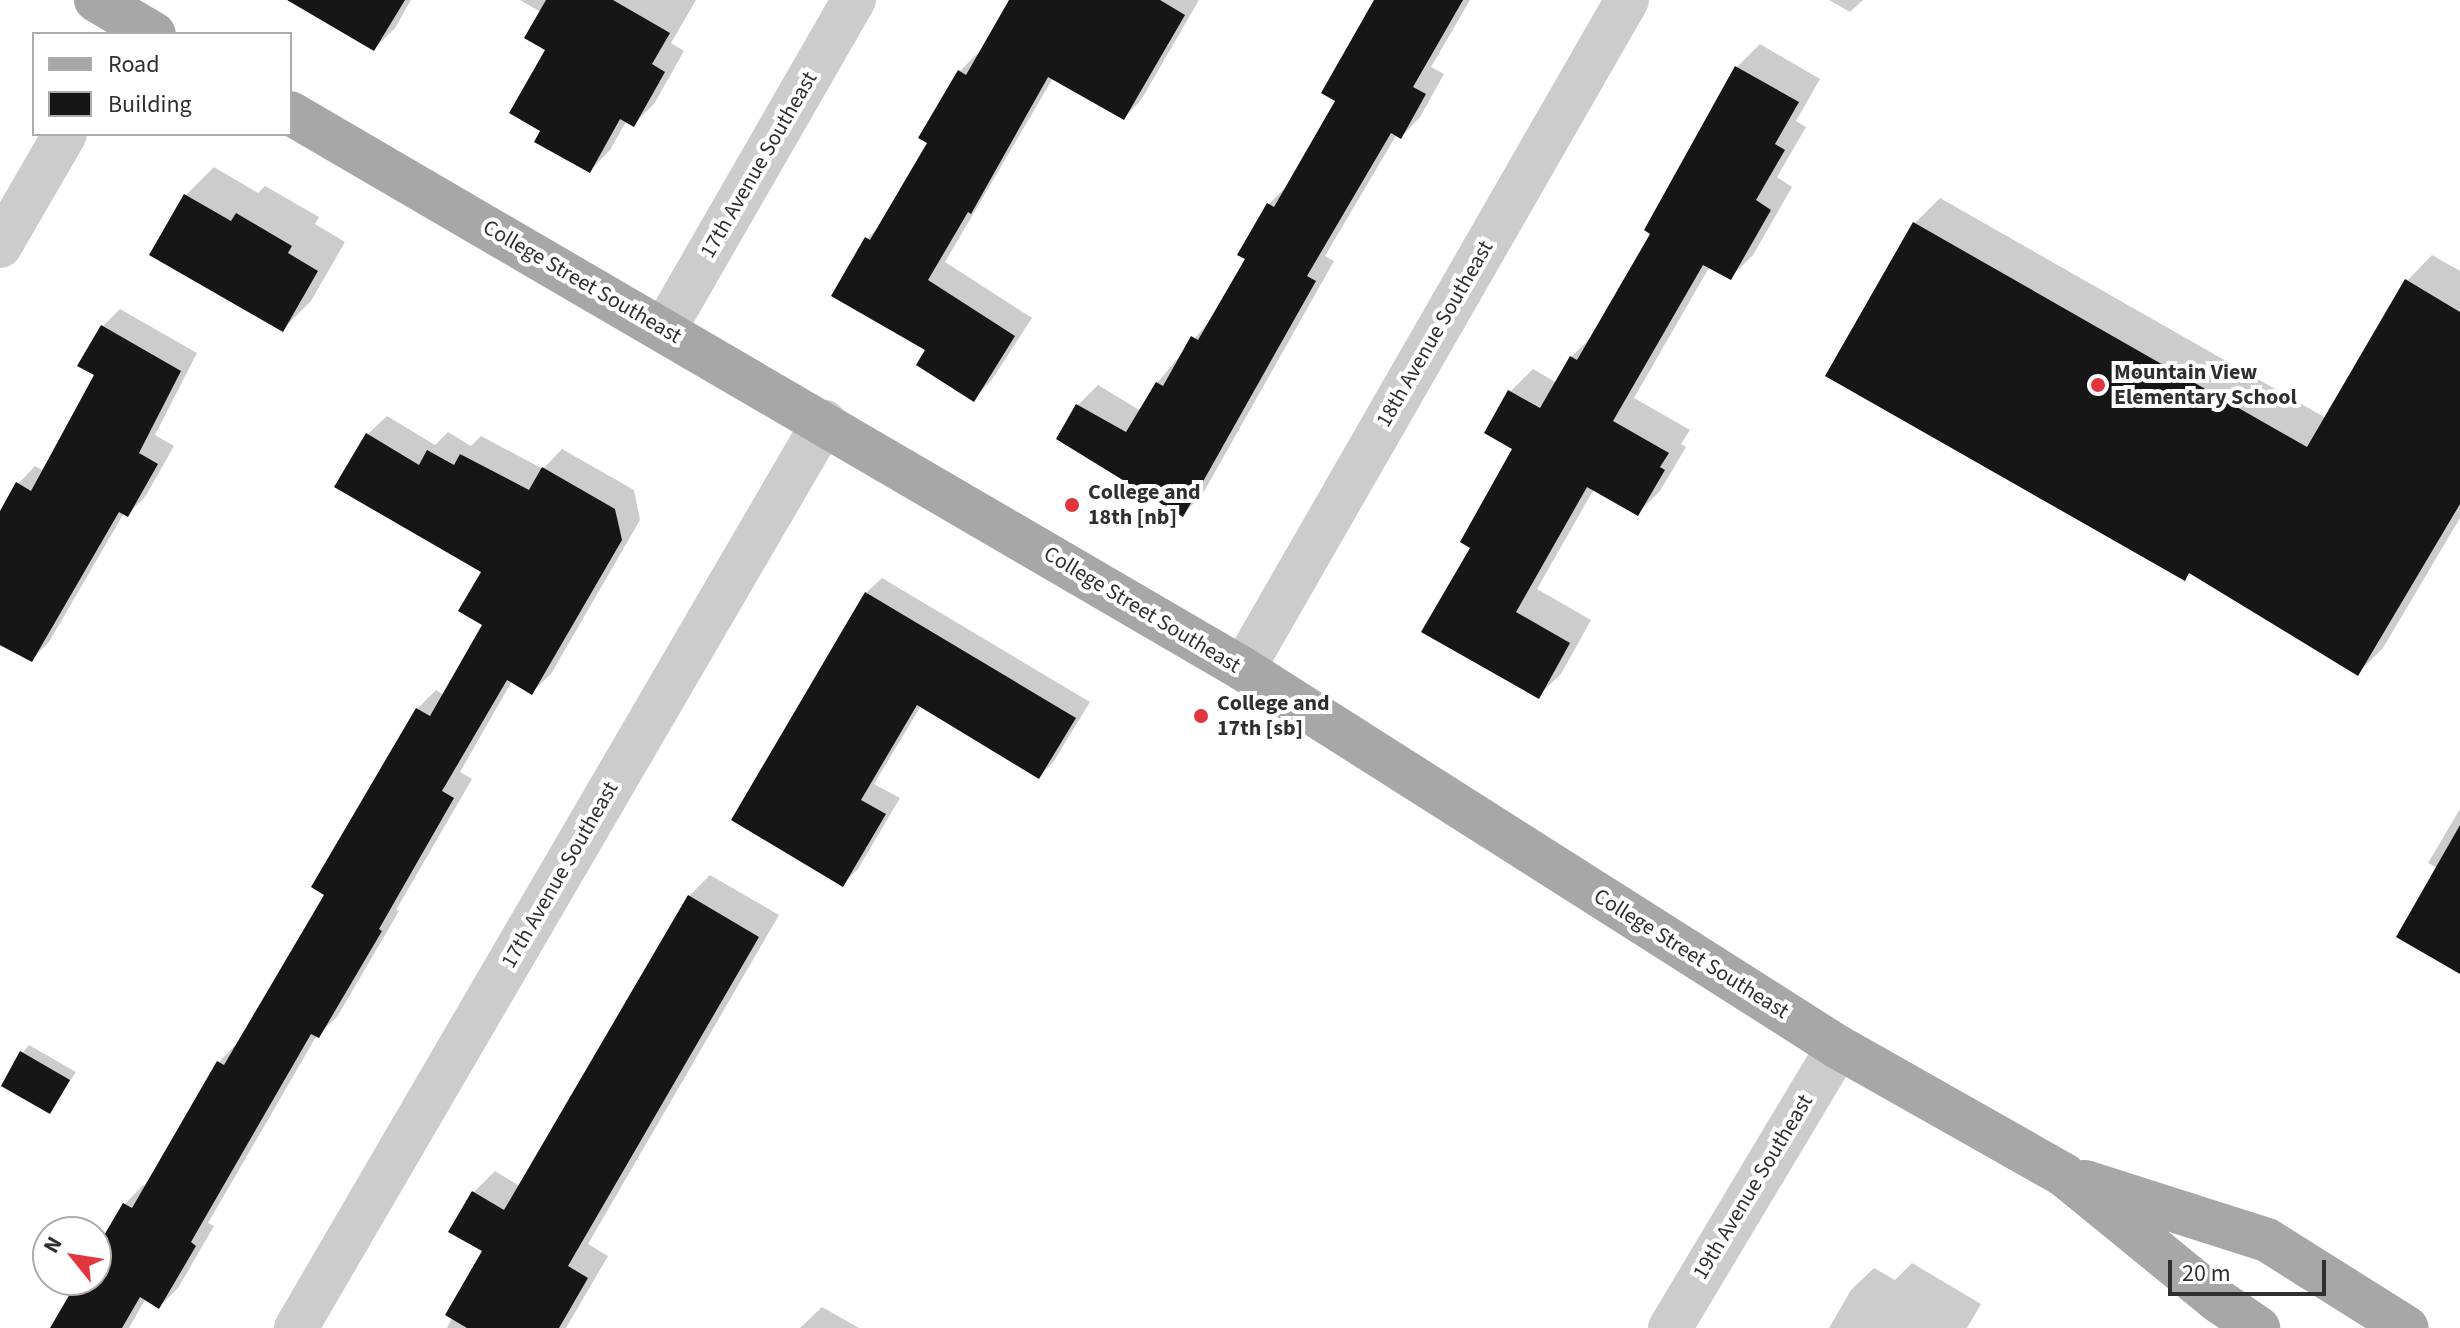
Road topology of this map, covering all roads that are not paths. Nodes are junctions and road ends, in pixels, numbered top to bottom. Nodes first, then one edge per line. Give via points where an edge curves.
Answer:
1 (854, 0) edge
2 (1627, 0) edge
3 (292, 114) edge
4 (64, 136) edge
5 (0, 246) edge
6 (664, 330) junction
7 (824, 422) junction
8 (1243, 669) junction
9 (1838, 1047) junction
10 (2064, 1175) junction
11 (296, 1328) edge
12 (1670, 1328) edge
13 (2258, 1328) edge
14 (2407, 1328) edge

1 - 6 street, 17th Avenue Southeast
2 - 8 street, 18th Avenue Southeast
3 - 6 main road, College Street Southeast
4 - 5 street
6 - 7 main road, College Street Southeast
7 - 8 main road, College Street Southeast
7 - 11 street, 17th Avenue Southeast
8 - 9 main road, College Street Southeast
9 - 10 main road, College Street Southeast
9 - 12 street, 19th Avenue Southeast
10 - 13 main road, College Street Southeast
10 - 14 main road, College Street Southeast via 2267,1240

